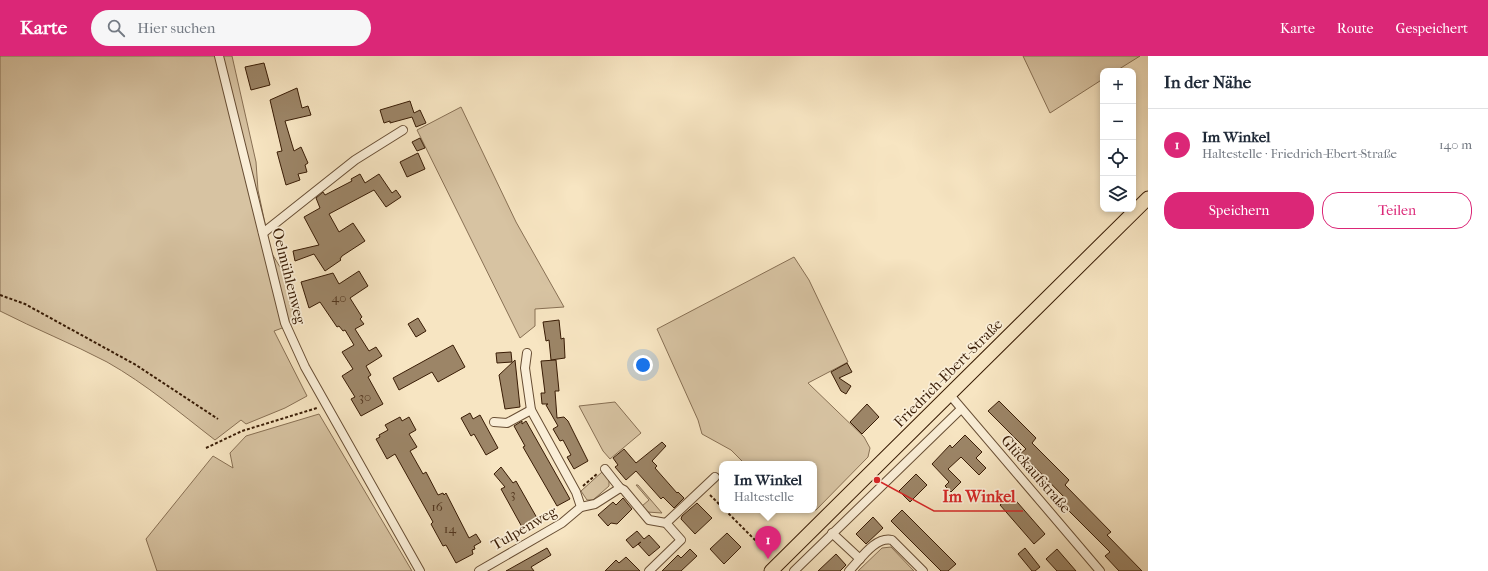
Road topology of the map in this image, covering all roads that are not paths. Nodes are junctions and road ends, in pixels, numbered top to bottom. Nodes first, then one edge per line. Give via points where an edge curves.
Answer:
1 (219, 56) edge
2 (403, 130) dead end
3 (1148, 198) edge
4 (264, 233) junction
5 (527, 353) dead end
6 (950, 395) junction
7 (961, 409) junction
8 (531, 410) junction
9 (494, 422) dead end
10 (606, 469) road end
11 (715, 477) dead end
12 (622, 489) junction
13 (581, 507) junction
14 (666, 523) junction
15 (832, 533) junction
16 (860, 559) junction
17 (420, 571) edge
18 (479, 571) edge
19 (649, 571) edge
20 (771, 571) edge
21 (794, 571) edge
22 (849, 571) edge
23 (923, 571) edge
24 (1100, 571) edge

1 - 4 street, Oelmühlenweg
2 - 4 street via 355,160
3 - 6 main road, Friedrich-Ebert-Straße
4 - 17 street, Oelmühlenweg via 285,323 305,367
5 - 8 street via 526,368
6 - 7 street, Glückaufstraße
6 - 20 main road, Friedrich-Ebert-Straße
7 - 15 street
7 - 24 street, Glückaufstraße
8 - 9 street via 507,423
8 - 13 street via 576,492
10 - 12 street
11 - 14 street
12 - 13 street, Tulpenweg via 595,504
12 - 14 street via 649,520
13 - 18 street, Tulpenweg via 562,523
14 - 19 street via 681,540
15 - 16 street
15 - 21 street
16 - 22 street
16 - 23 street via 879,541 887,539 892,540

